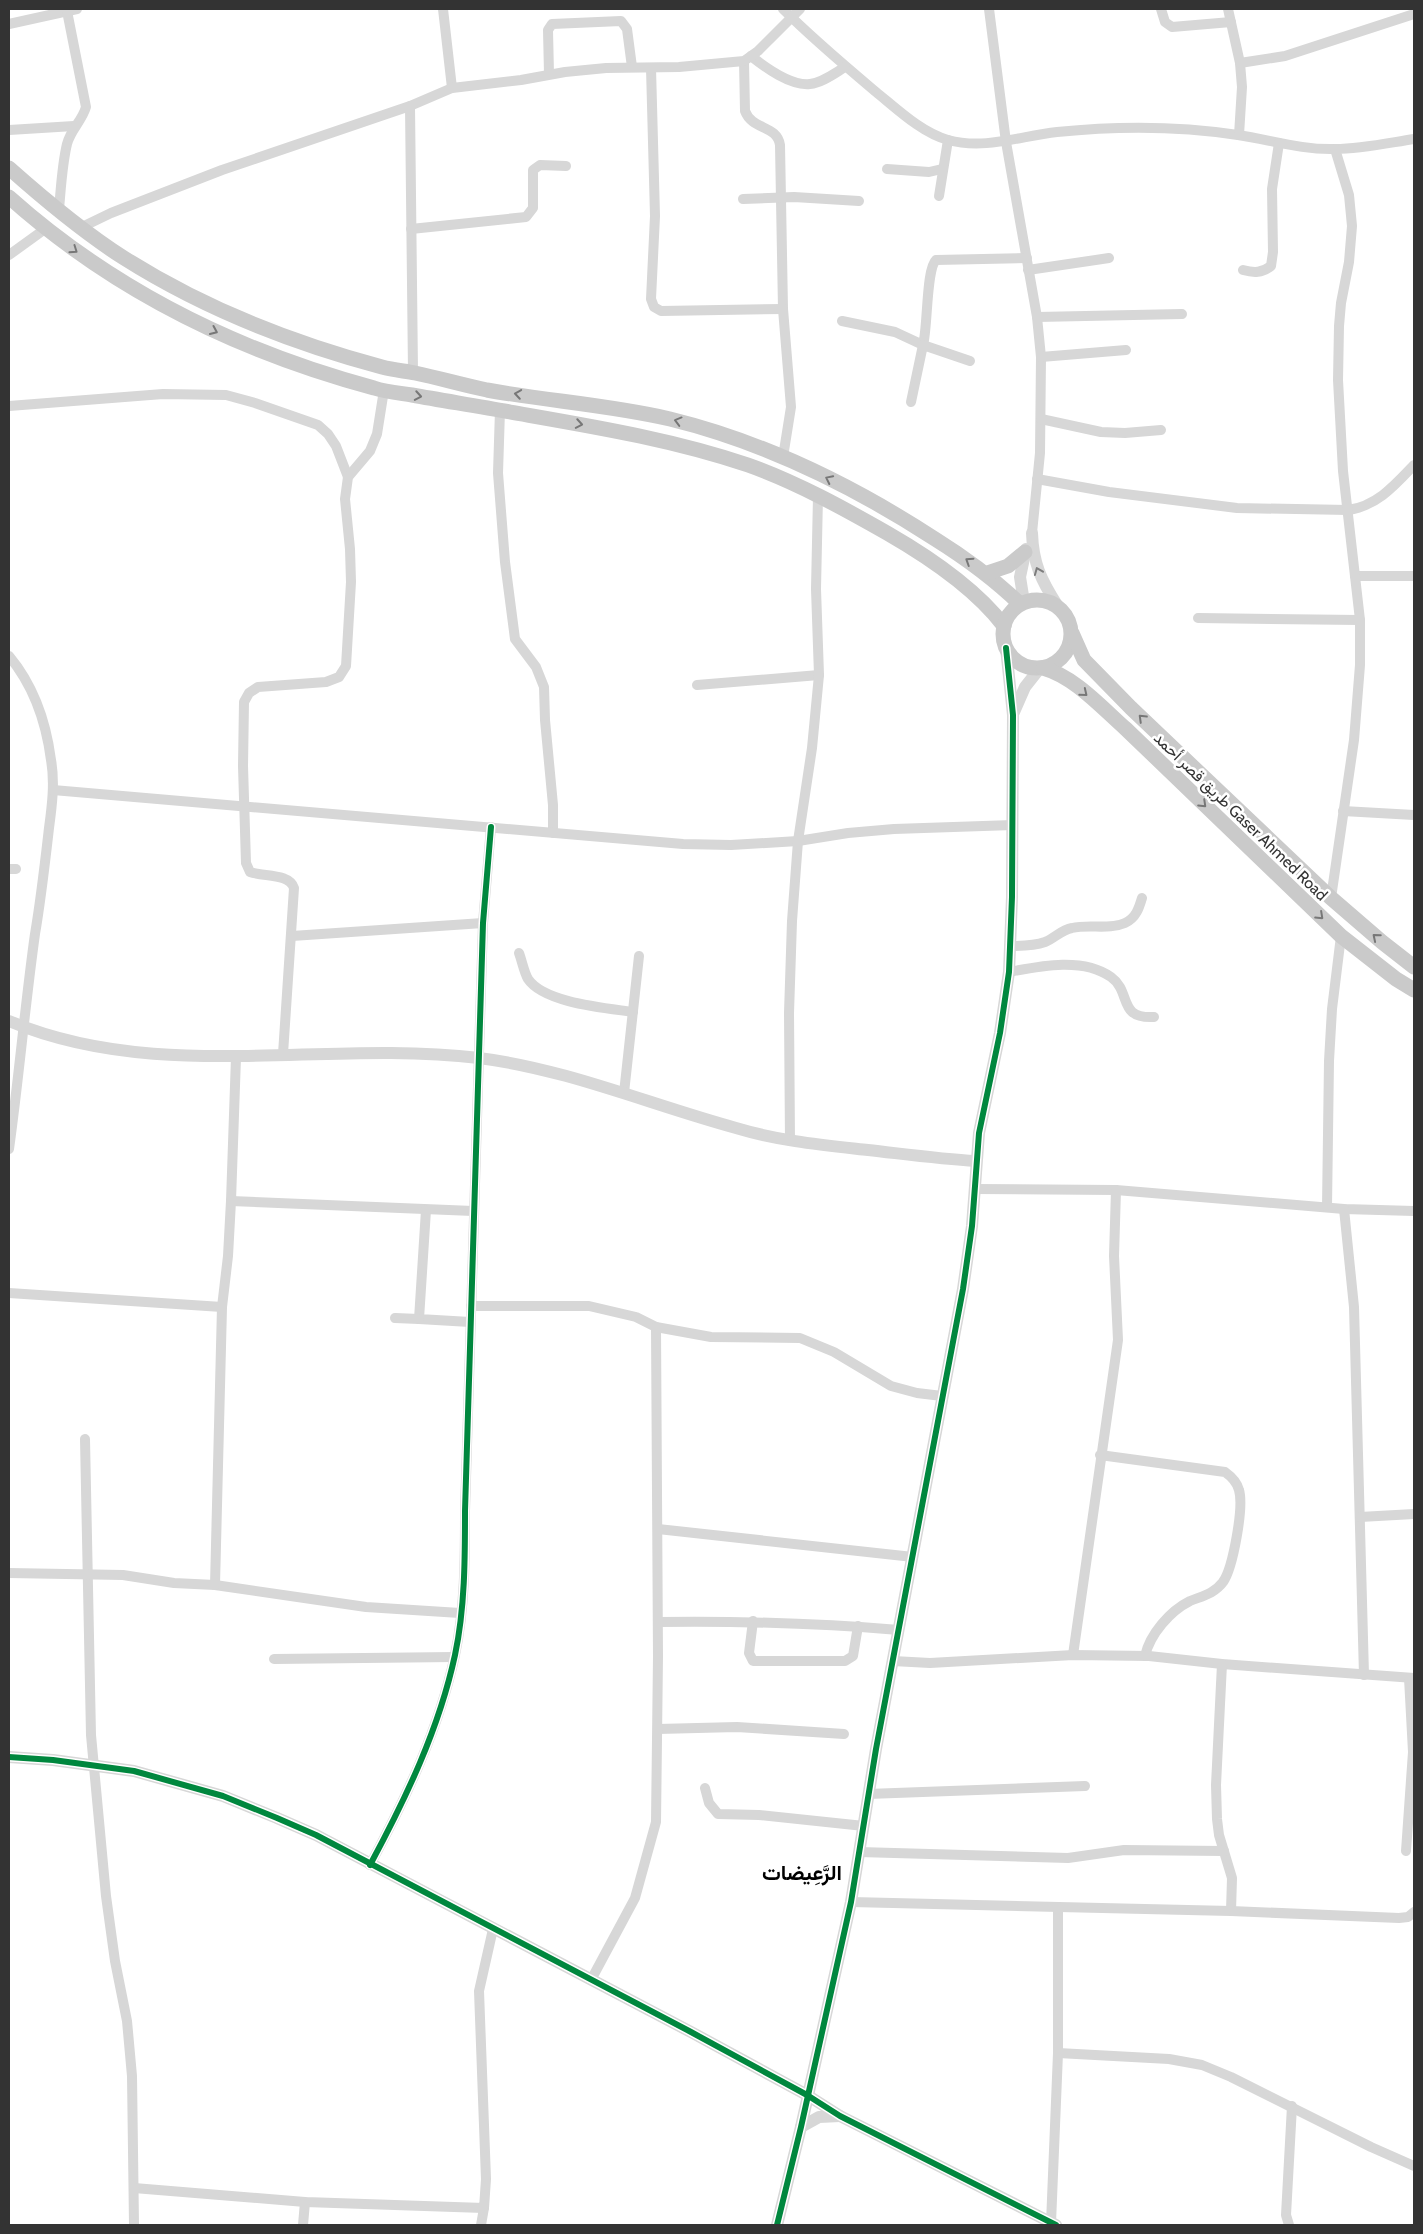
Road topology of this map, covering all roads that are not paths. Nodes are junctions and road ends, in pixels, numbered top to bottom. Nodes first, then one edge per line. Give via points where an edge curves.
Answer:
1 (443, 9) edge
2 (784, 9) edge
3 (800, 9) edge
4 (989, 9) edge
5 (1161, 9) edge
6 (1228, 9) edge
7 (72, 10) edge
8 (1414, 14) edge
9 (792, 18) junction
10 (1231, 22) junction
11 (9, 24) edge
12 (748, 59) junction
13 (1240, 63) junction
14 (845, 67) junction
15 (632, 68) junction
16 (652, 68) junction
17 (549, 74) junction
18 (452, 88) junction
19 (410, 106) junction
20 (74, 126) junction
21 (9, 130) edge
22 (1239, 135) junction
23 (1414, 139) edge
24 (948, 140) junction
25 (1006, 142) junction
26 (1279, 143) junction
27 (1335, 149) junction
28 (566, 166) dead end
29 (9, 168) edge
30 (887, 169) dead end
31 (942, 169) junction
32 (939, 196) dead end
33 (9, 197) edge
34 (743, 199) dead end
35 (781, 199) junction
36 (858, 201) dead end
37 (58, 209) junction
38 (82, 227) junction
39 (411, 228) junction
40 (45, 229) junction
41 (9, 255) edge
42 (1027, 258) junction
43 (1109, 258) dead end
44 (1028, 270) junction
45 (1243, 270) dead end
46 (782, 309) junction
47 (1182, 314) dead end
48 (1037, 316) junction
49 (842, 321) dead end
50 (923, 345) junction
51 (1126, 350) dead end
52 (1041, 358) junction
53 (970, 361) dead end
54 (413, 372) junction
55 (384, 390) junction
56 (912, 402) dead end
57 (9, 406) edge
58 (500, 410) junction
59 (1041, 419) junction
60 (1161, 430) dead end
61 (783, 458) junction
62 (1414, 465) edge
63 (348, 477) junction
64 (1037, 479) junction
65 (818, 496) junction
66 (1348, 510) junction
67 (1032, 533) junction
68 (1025, 552) junction
69 (987, 573) junction
70 (1356, 576) junction
71 (1414, 576) edge
72 (1022, 603) junction
73 (1057, 605) junction
74 (1198, 618) dead end
75 (1360, 620) junction
76 (1004, 626) junction
77 (1072, 633) junction
78 (1006, 648) junction
79 (9, 656) edge
80 (1041, 668) junction
81 (819, 675) junction
82 (697, 685) dead end
83 (1013, 715) junction
84 (53, 790) junction
85 (244, 806) junction
86 (1343, 811) junction
87 (1414, 815) edge
88 (1013, 825) junction
89 (491, 827) junction
90 (554, 833) junction
91 (798, 841) junction
92 (1142, 898) dead end
93 (1331, 898) junction
94 (483, 924) junction
95 (292, 936) junction
96 (1341, 936) junction
97 (1011, 946) junction
98 (519, 953) dead end
99 (639, 956) dead end
100 (1414, 967) edge
101 (1009, 972) junction
102 (1414, 990) edge
103 (633, 1012) junction
104 (1154, 1017) dead end
105 (9, 1021) edge
106 (22, 1026) junction
107 (283, 1054) junction
108 (236, 1057) junction
109 (480, 1058) junction
110 (624, 1093) junction
111 (790, 1141) junction
112 (9, 1149) edge
113 (976, 1162) junction
114 (974, 1189) junction
115 (1116, 1190) junction
116 (231, 1201) junction
117 (1327, 1207) junction
118 (1344, 1209) junction
119 (426, 1210) junction
120 (473, 1211) junction
121 (1414, 1211) edge
122 (9, 1293) edge
123 (222, 1306) junction
124 (471, 1306) junction
125 (396, 1318) dead end
126 (419, 1319) junction
127 (470, 1322) junction
128 (656, 1327) junction
129 (942, 1396) junction
130 (85, 1439) dead end
131 (1100, 1456) junction
132 (1414, 1514) edge
133 (1360, 1518) junction
134 (658, 1529) junction
135 (913, 1557) junction
136 (9, 1573) edge
137 (89, 1573) junction
138 (215, 1585) junction
139 (460, 1613) junction
140 (753, 1621) junction
141 (658, 1622) junction
142 (858, 1626) junction
143 (899, 1630) junction
144 (1072, 1655) junction
145 (1145, 1656) junction
146 (454, 1657) junction
147 (274, 1659) dead end
148 (893, 1661) junction
149 (1222, 1664) junction
150 (1364, 1676) junction
151 (1412, 1678) edge
152 (658, 1729) junction
153 (844, 1734) dead end
154 (9, 1757) edge
155 (94, 1765) junction
156 (1085, 1786) dead end
157 (705, 1788) dead end
158 (868, 1794) junction
159 (864, 1826) junction
160 (1224, 1851) junction
161 (859, 1852) junction
162 (1406, 1852) dead end
163 (370, 1865) junction
164 (850, 1902) junction
165 (1058, 1907) junction
166 (1231, 1911) junction
167 (1414, 1912) edge
168 (493, 1929) junction
169 (591, 1980) junction
170 (1058, 2053) junction
171 (807, 2095) junction
172 (1292, 2106) junction
173 (840, 2116) junction
174 (801, 2127) junction
175 (1414, 2166) edge
176 (134, 2188) junction
177 (305, 2202) junction
178 (484, 2208) junction
179 (1053, 2224) edge
180 (134, 2225) edge
181 (303, 2225) edge
182 (481, 2225) edge
183 (777, 2225) edge
184 (1289, 2225) edge

1 - 18 street
2 - 9 street
3 - 9 street
4 - 25 street
5 - 10 street via 1165,22 1172,28
6 - 10 street
7 - 11 street
7 - 20 street via 86,106 84,116
8 - 13 street via 1285,56
9 - 12 street
9 - 14 street
10 - 13 street
12 - 14 street via 787,79 810,84
12 - 16 street
12 - 35 street via 746,111 753,123 779,137
13 - 22 street
14 - 24 street via 910,118
15 - 16 street
15 - 17 street
15 - 17 street via 627,29 621,21 552,24 548,30
16 - 46 street via 655,216 651,299 654,308 661,312
17 - 18 street
18 - 19 street
19 - 38 street via 222,170
19 - 39 street
20 - 21 street
20 - 37 street via 67,144
22 - 25 street via 1168,129 1100,129 1056,132
22 - 26 street
23 - 27 street
24 - 25 street via 970,144
24 - 31 street
25 - 42 street
26 - 27 street
26 - 45 street via 1272,189 1271,266 1261,272
27 - 66 street via 1349,195 1352,226 1339,331 1340,432
28 - 39 street via 540,165 533,170 533,208 526,217
29 - 37 main road
30 - 31 street via 930,172
31 - 32 street
33 - 40 main road
34 - 35 street
35 - 36 street
35 - 46 street
37 - 38 main road
38 - 54 main road via 122,257 182,292 243,320 312,346 385,368
39 - 54 street
40 - 41 street
40 -> 55 main road via 151,299 207,328 320,373
42 - 44 street
42 - 50 street via 936,260 930,272 927,332
43 - 44 street
44 - 48 street
46 - 61 street via 791,407
47 - 48 street
48 - 52 street
49 - 50 street via 895,332
50 - 53 street
50 - 56 street
51 - 52 street
52 - 59 street
61 -> 54 main road via 716,432 668,418 487,390
55 -> 58 main road
55 - 63 street via 381,417 370,451
57 - 63 street via 164,394 226,395 318,426 336,446
58 -> 65 main road via 625,432 701,451 750,466
58 - 90 street via 499,483 505,562 515,639 536,667 544,687
59 - 60 street via 1111,433
59 - 64 street
69 -> 61 main road via 872,501
62 - 66 street via 1373,502
63 - 85 street via 345,499 350,582 346,666 339,677 326,682 268,684 249,693 244,702
64 - 66 street via 1109,492 1237,508
64 - 67 street
65 - 76 main road via 909,546 992,610
65 - 81 street via 816,589
66 - 70 street
67 - 68 street
73 -> 67 street via 1037,570
68 - 69 main road via 1008,566
68 - 72 street via 1020,577
69 - 72 main road
70 - 71 street
70 - 75 street
72 - 73 main road via 1035,599
72 - 76 main road via 1010,613
73 - 77 main road via 1068,617
74 - 75 street
75 - 86 street via 1359,694
76 - 78 main road
77 - 80 main road via 1064,656 1055,664
93 -> 77 main road, طريق قصر أحمد Gaser Ahmed Road via 1098,675 1084,660
78 - 80 main road via 1016,661
78 - 83 street
79 - 84 street via 34,693 44,723 52,761
80 - 83 street via 1025,687
80 -> 96 main road, طريق قصر أحمد Gaser Ahmed Road via 1055,671 1067,679 1126,729
81 - 82 street
81 - 91 street
83 - 88 street
84 - 85 street
84 - 106 street
85 - 89 street
85 - 95 street via 246,863 250,872 292,882
86 - 87 street
86 - 93 street
88 - 91 street via 894,829
88 - 97 street
89 - 90 street
89 - 94 street
90 - 91 street via 682,844
91 - 111 street via 790,957
92 - 97 street via 1139,910 1126,923 1071,928 1046,942
100 -> 93 main road, طريق قصر أحمد Gaser Ahmed Road
94 - 95 street
94 - 109 street
95 - 107 street
96 - 102 main road, طريق قصر أحمد Gaser Ahmed Road
96 - 117 street via 1329,1060
97 - 101 street
98 - 103 street via 529,980 544,991 566,1002
99 - 103 street
101 - 104 street via 1052,965 1091,968 1118,982 1127,1008 1144,1018
101 - 113 street via 1000,1033 978,1133
103 - 110 street
105 - 106 street
106 - 108 street via 75,1042 126,1051
106 - 112 street
107 - 108 street
107 - 109 street via 432,1053
108 - 116 street
109 - 110 street
109 - 120 street
110 - 111 street via 736,1129
111 - 113 street
113 - 114 street
114 - 115 street
114 - 129 street via 963,1289
115 - 117 street
115 - 131 street via 1114,1256 1118,1340
116 - 119 street
116 - 123 street
117 - 118 street
118 - 121 street
118 - 133 street via 1354,1307
119 - 120 street
119 - 126 street
120 - 124 street
122 - 123 street
123 - 138 street
124 - 127 street
124 - 128 street via 589,1306 636,1317
125 - 126 street
126 - 127 street
127 - 139 street via 465,1553
128 - 129 street via 711,1337 800,1338 834,1352 890,1386
128 - 134 street
129 - 135 street
130 - 137 street
131 - 144 street
131 - 145 street via 1225,1472 1233,1478 1240,1491 1241,1506 1231,1568 1223,1582 1214,1592 1184,1604 1166,1620 1147,1646
132 - 133 street
133 - 150 street
134 - 135 street
134 - 141 street
135 - 143 street
136 - 137 street
137 - 138 street
137 - 155 street
138 - 139 street via 366,1607
139 - 146 street
140 - 141 street
140 - 142 street
140 - 142 street via 749,1653 753,1661 845,1661 853,1656
141 - 152 street
142 - 143 street
143 - 148 street
144 - 145 street
144 - 148 street via 930,1663
145 - 149 street
146 - 147 street
146 - 163 street via 447,1687 419,1766
148 - 158 street
149 - 150 street
149 - 160 street via 1216,1785 1218,1835
150 - 151 street
151 - 162 street via 1413,1752
152 - 153 street via 737,1727
152 - 169 street via 656,1822 635,1898
154 - 155 street
155 - 163 street via 134,1771 223,1796 316,1835
155 - 176 street via 114,1961 128,2030
156 - 158 street
157 - 159 street via 709,1803 718,1814
158 - 159 street
159 - 161 street
160 - 161 street via 1124,1850 1068,1858
160 - 166 street via 1232,1878
161 - 164 street
163 - 168 street
164 - 165 street
164 - 171 street
165 - 166 street
165 - 170 street
166 - 167 street via 1399,1918
168 - 169 street
168 - 178 street via 479,1991 486,2179
169 - 171 street
170 - 172 street via 1169,2059 1202,2065
170 - 179 street
171 - 173 street
171 - 174 street
172 - 175 street
172 - 184 street via 1286,2214
173 - 174 street via 820,2117
173 - 179 street
174 - 183 street
176 - 177 street
176 - 180 street
177 - 178 street
177 - 181 street
178 - 182 street

